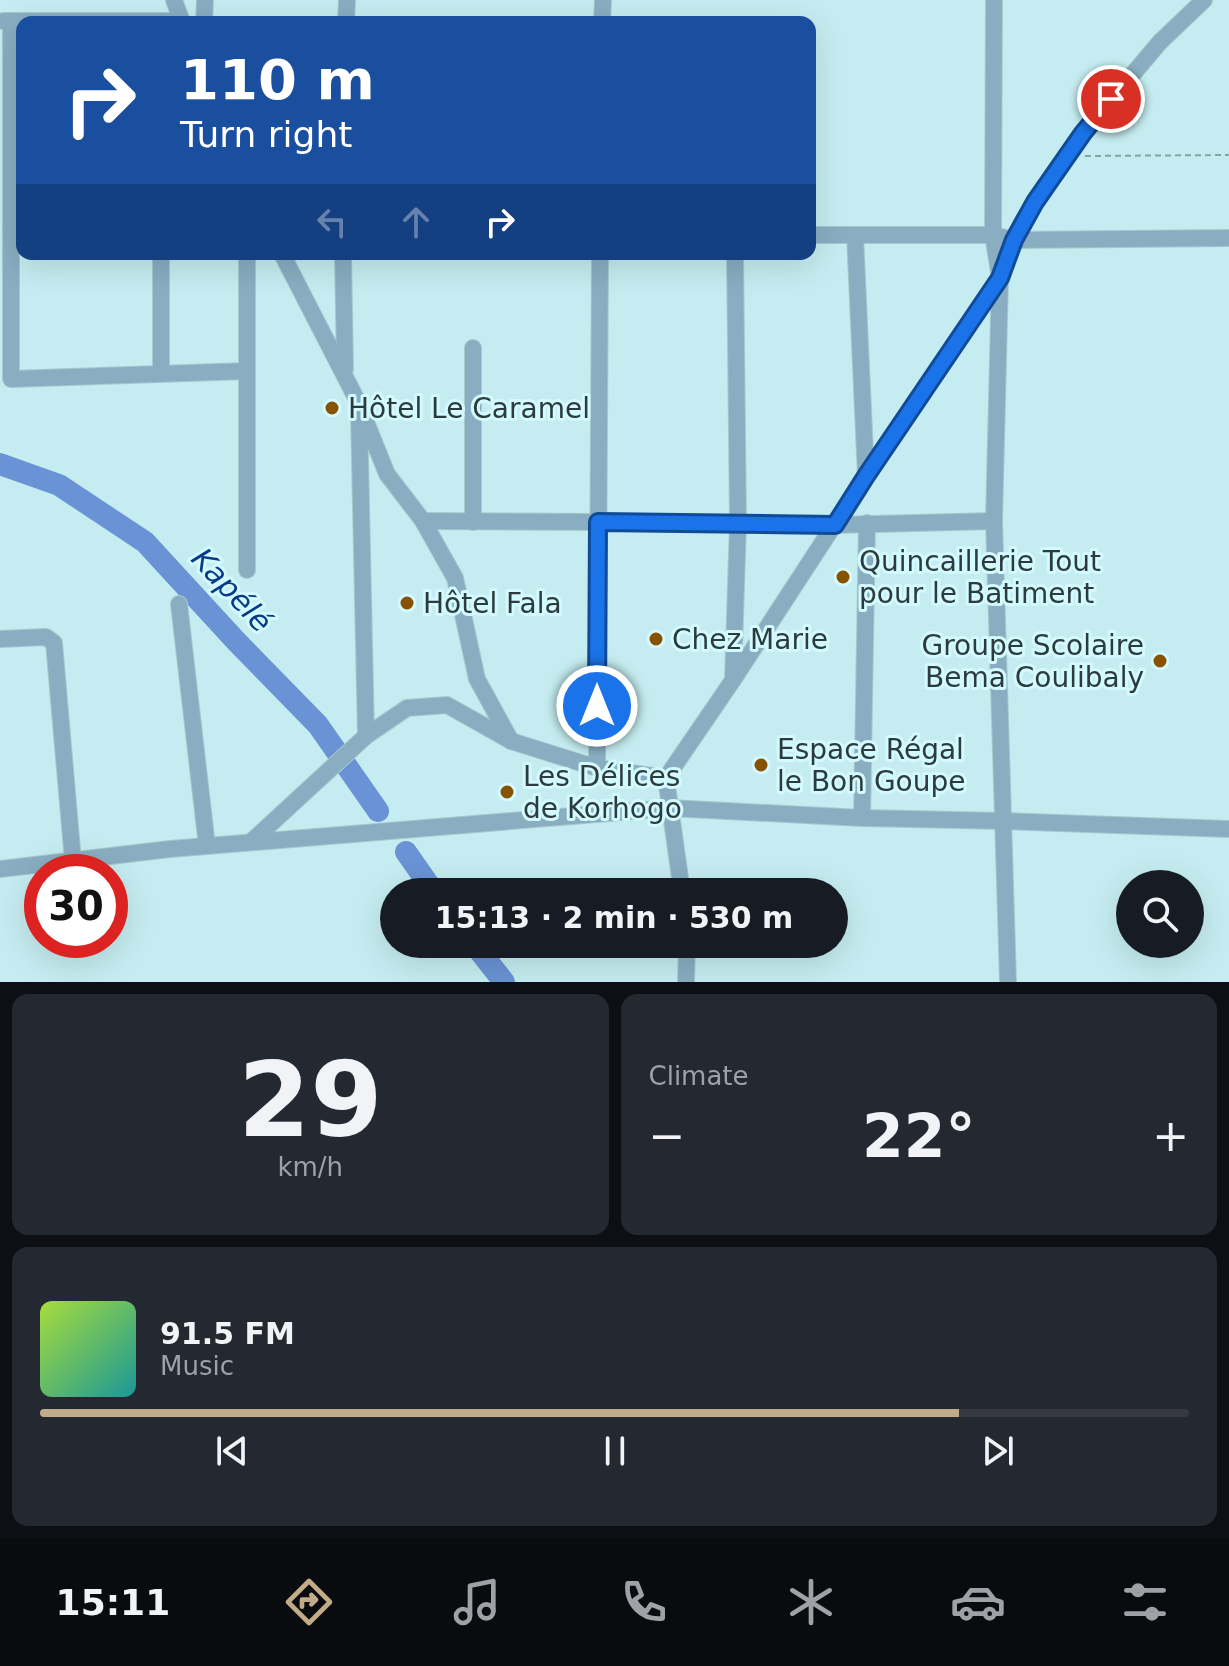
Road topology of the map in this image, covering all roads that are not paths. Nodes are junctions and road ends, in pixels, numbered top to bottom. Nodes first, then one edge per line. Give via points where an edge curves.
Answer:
1 (994, 0) edge
2 (1204, 0) edge
3 (6, 21) edge
4 (11, 224) edge
5 (816, 235) edge
6 (855, 235) junction
7 (993, 235) junction
8 (1229, 238) edge
9 (1014, 240) junction
10 (161, 260) edge
11 (247, 260) edge
12 (285, 260) edge
13 (343, 260) edge
14 (600, 260) edge
15 (735, 260) edge
16 (1000, 278) junction
17 (473, 348) dead end
18 (247, 371) junction
19 (161, 373) junction
20 (345, 375) junction
21 (358, 402) junction
22 (866, 476) junction
23 (423, 521) junction
24 (994, 521) junction
25 (473, 522) junction
26 (598, 522) junction
27 (738, 523) junction
28 (867, 523) junction
29 (835, 525) junction
30 (247, 570) dead end
31 (179, 604) dead end
32 (0, 639) edge
33 (733, 680) junction
34 (366, 736) junction
35 (511, 741) junction
36 (597, 768) junction
37 (666, 778) junction
38 (670, 808) junction
39 (862, 818) junction
40 (1003, 821) junction
41 (1229, 829) edge
42 (251, 842) junction
43 (207, 846) junction
44 (72, 854) edge
45 (128, 855) edge
46 (24, 866) edge
47 (0, 869) edge
48 (680, 878) edge
49 (687, 958) edge
50 (686, 982) edge
51 (1008, 982) edge

1 - 7 street
2 - 9 street via 1102,110
3 - 4 street
4 - 19 street via 11,379
5 - 6 street
6 - 7 street
6 - 22 street
7 - 9 street
7 - 16 street
8 - 9 street
9 - 16 street
10 - 19 street
11 - 18 street
12 - 20 street
13 - 20 street
14 - 26 street
15 - 27 street
16 - 22 street
16 - 24 street
17 - 25 street
18 - 19 street
18 - 30 street
20 - 21 street
21 - 23 street via 387,474
21 - 34 street
22 - 29 street
23 - 25 street
23 - 35 street via 455,578 477,679
24 - 28 street
24 - 40 street
25 - 26 street
26 - 27 street
26 - 36 street
27 - 29 street
27 - 33 street
28 - 29 street
28 - 39 street
29 - 33 street
31 - 43 street
32 - 44 street via 46,637 54,643
33 - 37 street
34 - 35 street via 407,708 447,705
34 - 42 street
35 - 36 street
36 - 37 street
37 - 38 street
38 - 39 street
38 - 42 street
38 - 48 street
39 - 40 street
40 - 41 street
40 - 51 street
42 - 43 street
43 - 45 street
46 - 47 street
49 - 50 street

